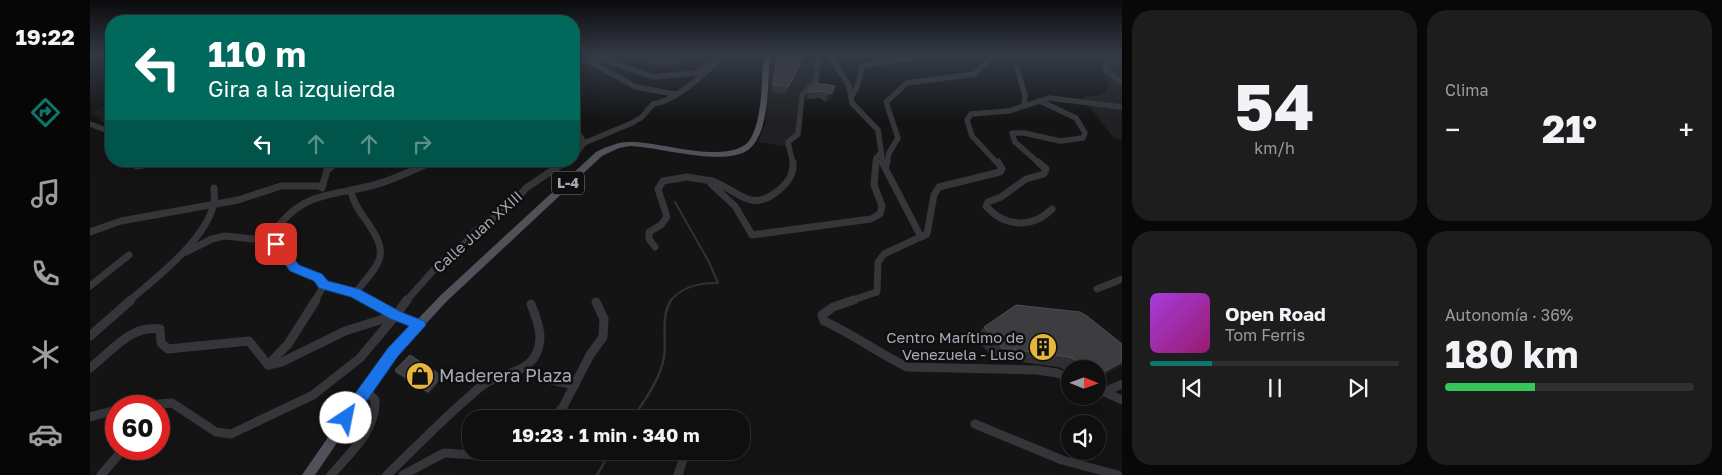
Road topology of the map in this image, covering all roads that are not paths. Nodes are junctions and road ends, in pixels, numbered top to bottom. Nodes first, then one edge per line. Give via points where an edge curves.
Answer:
1 (618, 77) edge
2 (701, 77) edge
3 (764, 77) edge
4 (818, 77) edge
5 (844, 77) edge
6 (859, 77) edge
7 (950, 77) edge
8 (1020, 77) edge
9 (674, 94) junction
10 (851, 98) junction
11 (1039, 101) junction
12 (1024, 106) junction
13 (1122, 107) edge
14 (90, 124) edge
15 (105, 131) edge
16 (580, 136) edge
17 (584, 143) junction
18 (580, 148) edge
19 (881, 153) junction
20 (331, 167) edge
21 (421, 167) edge
22 (560, 167) edge
23 (886, 172) junction
24 (712, 181) junction
25 (321, 186) junction
26 (214, 188) dead end
27 (351, 190) junction
28 (324, 195) junction
29 (214, 204) junction
30 (1052, 209) dead end
31 (90, 232) edge
32 (271, 236) junction
33 (921, 237) junction
34 (656, 247) dead end
35 (183, 253) junction
36 (129, 255) dead end
37 (99, 279) junction
38 (1122, 279) edge
39 (90, 281) edge
40 (324, 285) junction
41 (90, 286) edge
42 (1097, 289) dead end
43 (355, 293) junction
44 (596, 302) dead end
45 (531, 304) dead end
46 (396, 315) junction
47 (419, 325) junction
48 (90, 336) edge
49 (268, 366) junction
50 (90, 368) edge
51 (1061, 375) edge
52 (546, 379) dead end
53 (1122, 384) edge
54 (575, 386) junction
55 (1106, 389) edge
56 (365, 390) junction
57 (1106, 393) edge
58 (1122, 400) edge
59 (170, 403) edge
60 (560, 410) edge
61 (105, 413) edge
62 (90, 417) edge
63 (975, 424) dead end
64 (462, 454) edge
65 (114, 460) edge
66 (683, 460) edge
67 (101, 475) edge
68 (308, 475) edge
69 (331, 475) edge
70 (387, 475) edge
71 (403, 475) edge
72 (678, 475) edge
73 (1118, 475) edge

1 - 9 street via 636,87
2 - 9 street
3 - 47 main road, L-4 via 759,123 752,143 745,149 717,155 633,143 606,150
4 - 24 street via 802,94 798,134 788,142 793,160 789,182 770,199 758,203
5 - 10 street
6 - 10 street
7 - 23 street via 907,83 886,102 898,138 886,159
8 - 12 street via 1025,95
9 - 17 street via 662,103 653,104 632,123
10 - 19 street via 855,107 878,130
11 - 12 street
11 - 13 street via 1058,98
11 - 30 street via 1076,118 1085,133 1083,138 1060,141 1012,133 1015,142 1046,169 1044,174 1026,179 986,206 998,220 1009,223 1038,221
12 - 33 street via 1009,111 976,112 966,120 968,131 981,149 1002,169 994,174 939,187 934,195 928,230
14 - 15 street
16 - 17 street
17 - 18 street
19 - 23 street
19 - 24 street via 876,158 874,184 882,206 880,214 871,220 752,235 743,225 739,212 711,184
20 - 25 street
21 - 27 street via 396,178
22 - 46 street, Calle Juan XXIII via 526,188 513,204 475,231 440,263
23 - 33 street
24 - 34 street via 700,177 663,181 658,189 667,216 661,225 649,232 649,240
25 - 28 street
25 - 29 street via 281,186 247,198
26 - 29 street
27 - 28 street
27 - 43 street via 352,200 374,231 383,253
28 - 32 street via 278,224
29 - 31 street via 135,217
29 - 35 street
32 - 35 street via 212,238
32 - 40 street via 294,268 318,277
33 - 51 street via 884,254 878,262 877,292 833,307 822,315 824,320 907,367 1037,370
35 - 48 street
36 - 37 street
37 - 39 street
37 - 41 street
38 - 42 street
40 - 43 street
40 - 49 street via 288,344
43 - 46 street
44 - 54 street via 603,315 604,333
45 - 70 street via 540,336 539,347 532,360 510,375 486,383
46 - 47 street
46 - 49 street via 346,331
46 - 59 street, Calle Juan XXIII via 360,358 313,395 232,434 216,432
47 - 56 main road, L-4 via 393,352
49 - 50 street via 260,360 249,341 168,349 161,343 160,329 152,327 135,332
52 - 54 street
53 - 55 street
54 - 60 street
56 - 68 main road, L-4
56 - 69 street via 375,400 374,415 360,440
57 - 58 street
61 - 62 street
63 - 73 street via 1062,460
64 - 71 street via 444,452
65 - 67 street
66 - 72 street

